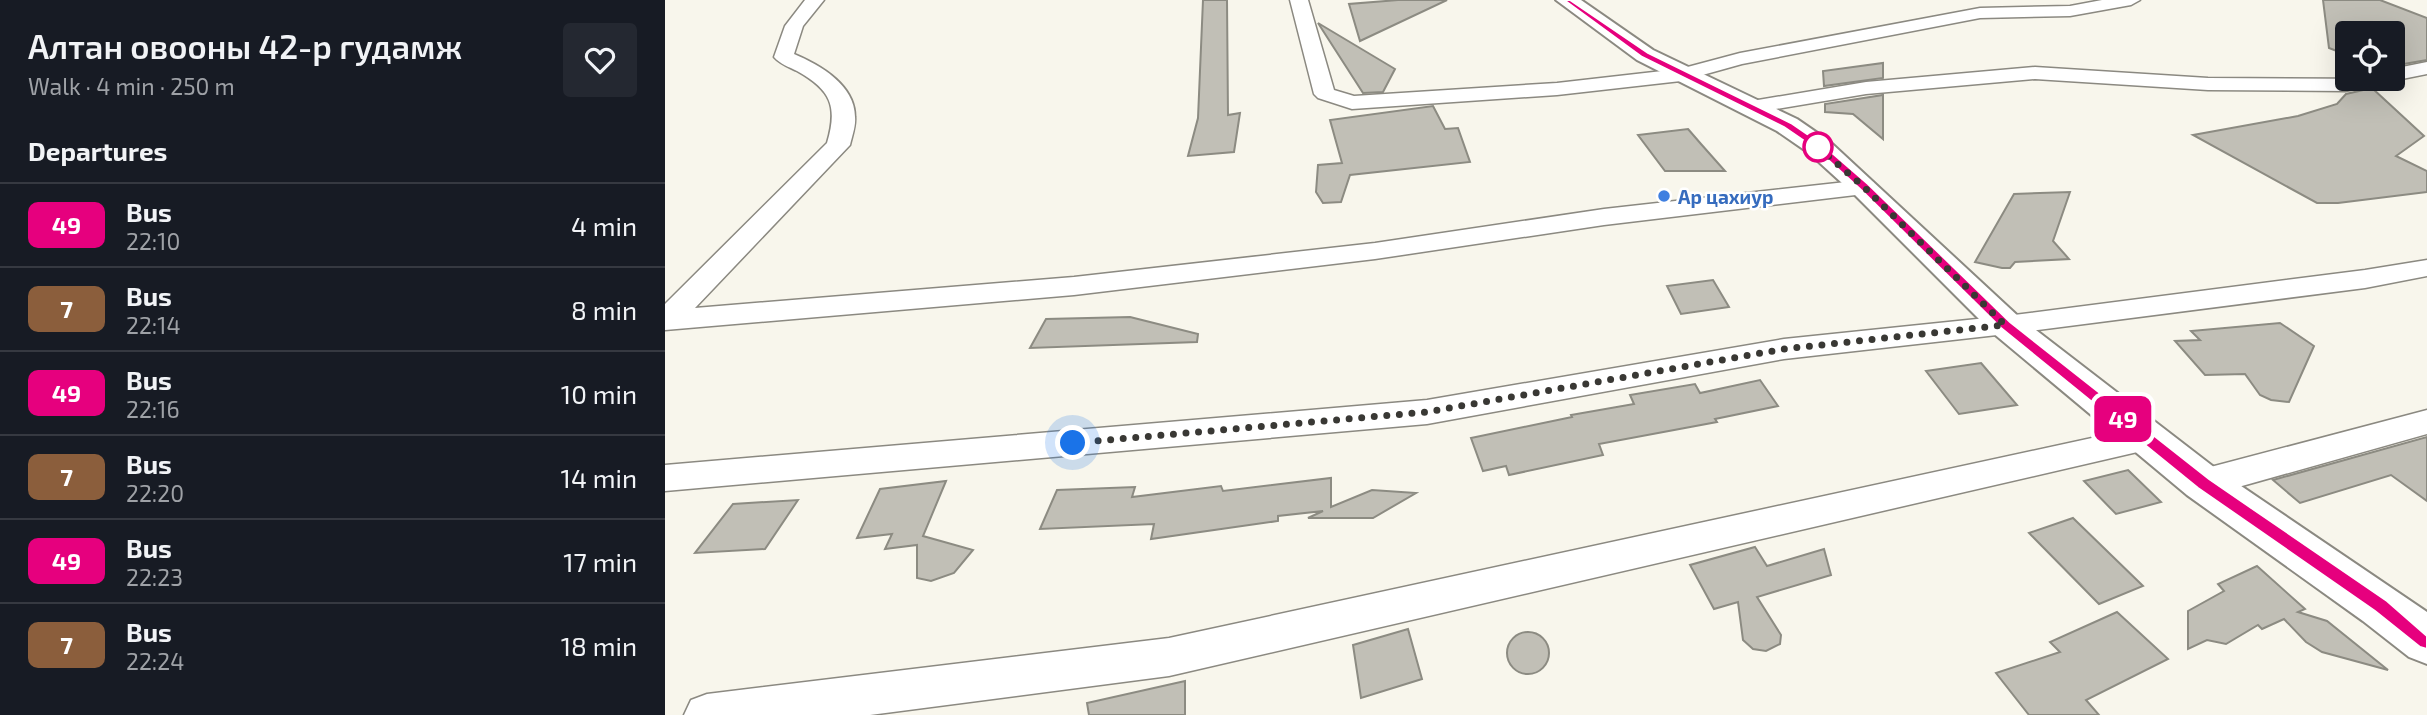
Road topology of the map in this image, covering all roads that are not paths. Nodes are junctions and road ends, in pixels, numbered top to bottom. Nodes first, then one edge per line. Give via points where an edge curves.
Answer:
1 (815, 0) edge
2 (1299, 0) edge
3 (1567, 0) edge
4 (2131, 0) edge
5 (1905, 7) dead end
6 (1913, 27) junction
7 (2427, 68) edge
8 (2405, 72) edge
9 (1681, 75) junction
10 (2335, 85) edge
11 (1752, 107) junction
12 (1864, 187) junction
13 (2427, 268) edge
14 (666, 320) edge
15 (2005, 325) junction
16 (2427, 422) edge
17 (2147, 438) junction
18 (665, 478) edge
19 (2203, 483) junction
20 (2427, 641) edge
21 (707, 715) edge

1 - 14 street via 801,14 784,57 835,90 845,113 838,145
2 - 9 street via 1325,94 1352,103
3 - 9 main road
4 - 6 street via 2070,11 1980,13
5 - 6 street via 1903,14
6 - 9 street via 1740,59
7 - 8 street
9 - 11 main road
10 - 11 street via 2208,84 2035,73 1865,88
11 - 12 main road via 1819,147
12 - 14 street via 1074,286
12 - 15 main road
13 - 15 street
15 - 17 main road
15 - 18 street via 1784,349 1427,412
16 - 19 street
17 - 19 main road
17 - 21 street via 1169,657
19 - 20 main road

